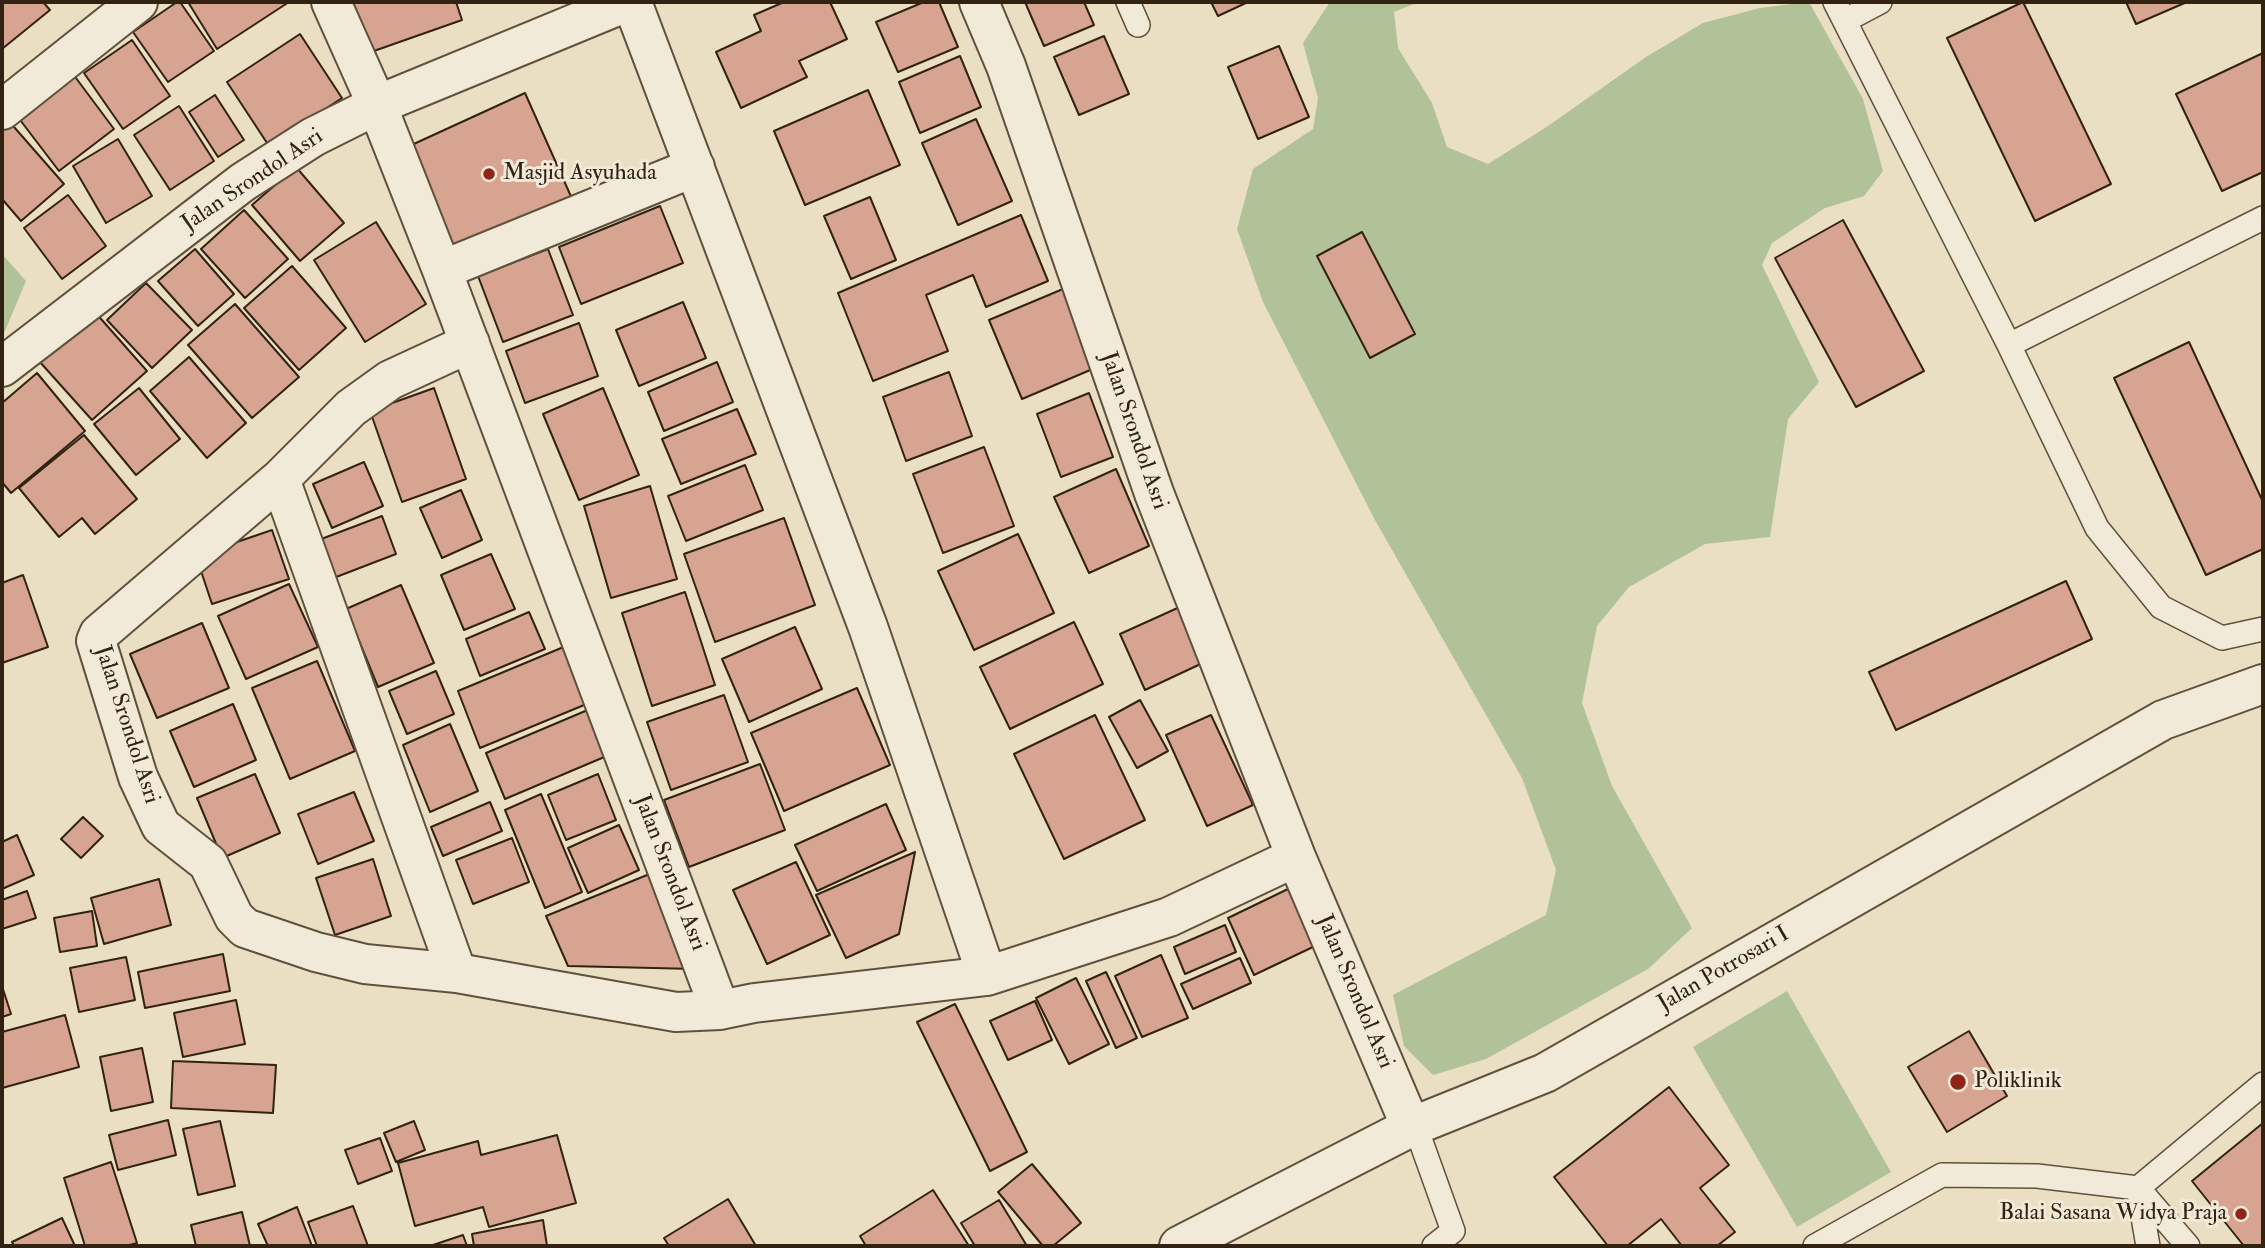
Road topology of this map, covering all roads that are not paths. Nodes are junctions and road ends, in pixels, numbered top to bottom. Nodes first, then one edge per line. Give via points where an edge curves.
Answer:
1 (138, 2) edge
2 (331, 2) edge
3 (630, 2) edge
4 (979, 2) edge
5 (1128, 2) edge
6 (1880, 2) edge
7 (1841, 11) edge
8 (1138, 24) dead end
9 (376, 105) junction
10 (2, 110) edge
11 (695, 167) junction
12 (2263, 218) edge
13 (442, 270) junction
14 (470, 343) junction
15 (2008, 345) junction
16 (2, 367) edge
17 (280, 479) junction
18 (2263, 629) edge
19 (2263, 684) edge
20 (1296, 856) junction
21 (457, 973) junction
22 (987, 976) junction
23 (720, 1010) junction
24 (2263, 1084) edge
25 (1413, 1126) junction
26 (2138, 1188) junction
27 (1179, 1246) edge
28 (1434, 1246) edge
29 (1815, 1246) edge
30 (2148, 1246) edge
31 (2188, 1246) edge

1 - 10 street
2 - 9 street, Jalan Srondol Asri
3 - 9 street, Jalan Srondol Asri
3 - 11 street, Jalan Srondol Asri
4 - 20 street, Jalan Srondol Asri via 1006,66 1154,493
5 - 8 lane
6 - 7 lane
7 - 15 lane
9 - 13 street, Jalan Srondol Asri
9 - 16 street, Jalan Srondol Asri via 313,137 243,182
11 - 13 street
11 - 22 street, Jalan Srondol Asri via 868,627
12 - 15 lane
13 - 14 street, Jalan Srondol Asri
14 - 17 street, Jalan Srondol Asri via 380,387 351,408
14 - 23 street, Jalan Srondol Asri
15 - 18 lane via 2097,528 2161,607 2222,638
17 - 21 street
17 - 21 street, Jalan Srondol Asri via 99,634 96,641 138,777 161,826 208,863 234,917 245,928 365,964
19 - 25 street, Jalan Potrosari I via 2163,720 1545,1073
20 - 22 street, Jalan Srondol Asri via 1169,917
20 - 25 street, Jalan Srondol Asri
21 - 23 street, Jalan Srondol Asri via 676,1012
22 - 23 street, Jalan Srondol Asri
24 - 26 lane
25 - 27 street, Jalan Potrosari I
25 - 28 lane via 1453,1231
26 - 29 lane via 2037,1177 1942,1175
26 - 30 lane
26 - 31 lane

